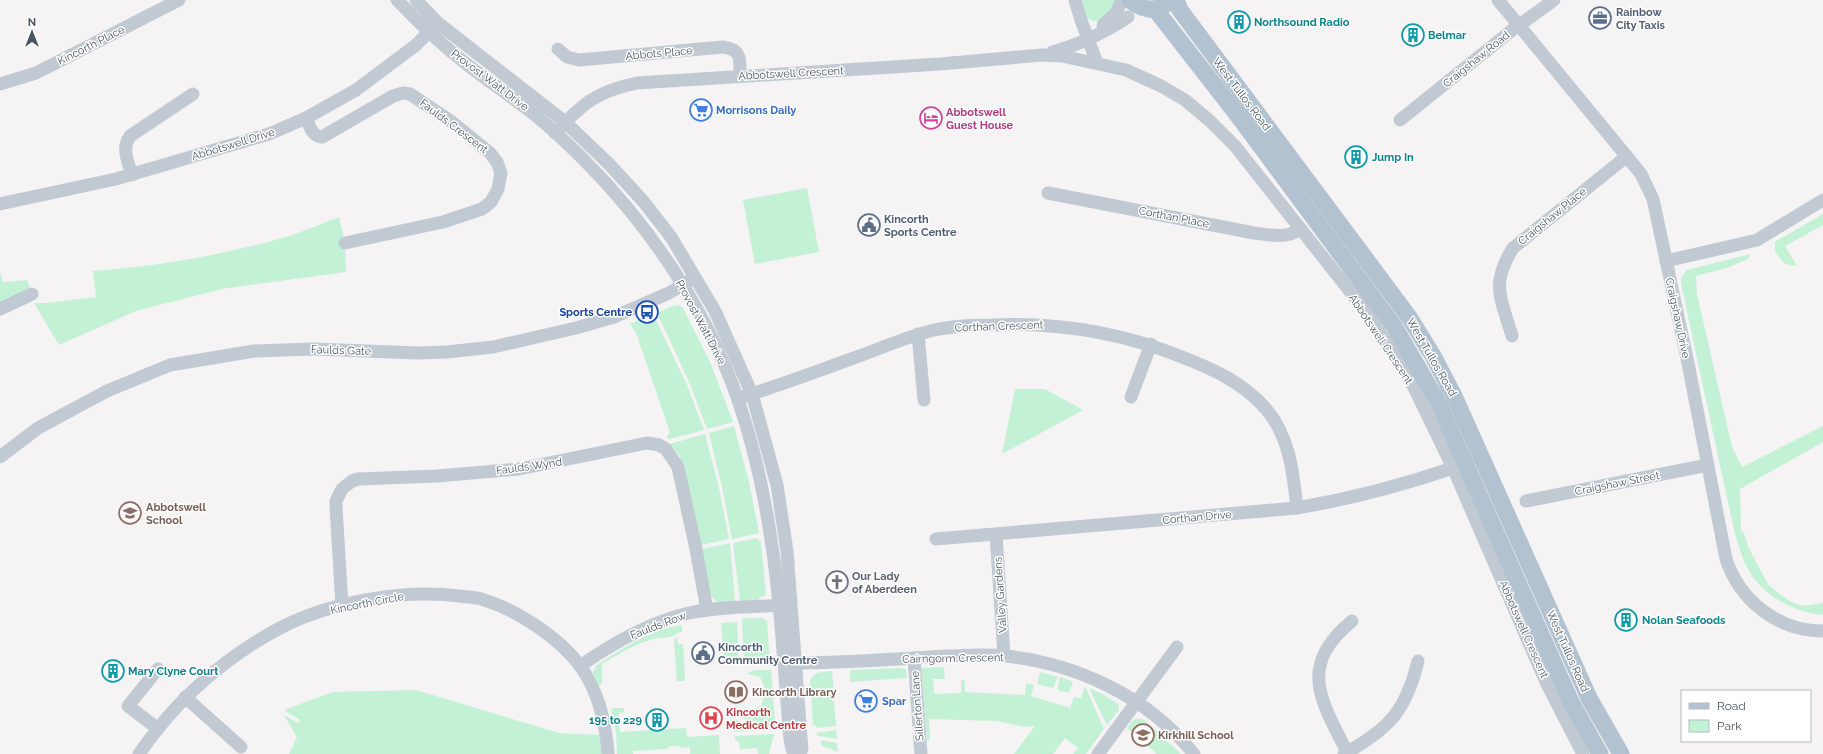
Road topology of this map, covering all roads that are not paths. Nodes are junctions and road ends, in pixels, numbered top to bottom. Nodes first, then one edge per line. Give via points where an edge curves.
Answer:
1 (179, 0) edge
2 (397, 0) edge
3 (416, 0) edge
4 (1075, 0) edge
5 (1122, 0) edge
6 (1130, 0) edge
7 (1171, 0) edge
8 (1176, 0) edge
9 (1498, 0) edge
10 (1554, 0) edge
11 (1155, 9) junction
12 (1128, 17) dead end
13 (1518, 26) junction
14 (433, 28) junction
15 (1088, 38) junction
16 (558, 49) dead end
17 (1042, 55) junction
18 (1097, 63) junction
19 (740, 76) junction
20 (0, 84) edge
21 (194, 94) dead end
22 (306, 118) junction
23 (1400, 120) dead end
24 (565, 122) junction
25 (555, 133) junction
26 (1628, 158) junction
27 (132, 175) junction
28 (1048, 193) dead end
29 (1823, 200) edge
30 (0, 204) edge
31 (1300, 229) junction
32 (345, 243) dead end
33 (1666, 261) junction
34 (694, 277) junction
35 (682, 286) junction
36 (32, 294) dead end
37 (0, 309) edge
38 (918, 334) junction
39 (1512, 336) dead end
40 (1151, 344) junction
41 (752, 394) junction
42 (1131, 397) dead end
43 (738, 399) junction
44 (924, 400) dead end
45 (0, 457) edge
46 (1708, 465) junction
47 (1454, 468) junction
48 (1526, 501) dead end
49 (1297, 508) junction
50 (996, 534) junction
51 (936, 539) dead end
52 (785, 605) junction
53 (342, 606) junction
54 (707, 610) junction
55 (1352, 621) dead end
56 (1823, 631) edge
57 (1177, 647) dead end
58 (1004, 656) junction
59 (914, 658) junction
60 (1418, 661) dead end
61 (790, 663) junction
62 (580, 666) junction
63 (158, 669) dead end
64 (185, 697) junction
65 (1136, 702) junction
66 (157, 728) junction
67 (796, 739) junction
68 (241, 747) dead end
69 (1346, 753) edge
70 (140, 754) edge
71 (608, 754) edge
72 (786, 754) edge
73 (794, 754) edge
74 (799, 754) edge
75 (809, 754) edge
76 (921, 754) edge
77 (1098, 754) edge
78 (1194, 754) edge
79 (1583, 754) edge
80 (1600, 754) edge
81 (1620, 754) edge

1 - 20 street, Kincorth Place via 36,73
2 - 14 street, Provost Watt Drive
3 - 14 street, Provost Watt Drive
4 - 15 street
5 - 15 street, Abbotswell Crescent via 1120,8 1112,18
6 - 11 main road via 1143,8
7 - 11 main road via 1163,7
8 - 81 main road, West Tullos Road via 1180,10 1409,317 1433,356 1454,396 1589,698
9 - 13 street, Craigshaw Drive
10 - 13 street, Craigshaw Road
11 - 80 main road, West Tullos Road via 1394,326 1438,402 1571,702
12 - 15 street, Abbotswell Crescent via 1110,29
13 - 23 street, Craigshaw Road
13 - 26 street, Craigshaw Drive
14 - 22 street, Abbotswell Drive via 416,45 371,80
14 - 24 street, Provost Watt Drive
14 - 25 street, Provost Watt Drive via 459,58 524,106
15 - 17 street, Abbotswell Crescent via 1068,48
15 - 18 street
16 - 19 street, Abbots Place via 567,57 579,60 723,47 737,52 740,59
17 - 18 street, Abbotswell Crescent
17 - 19 street, Abbotswell Crescent
18 - 31 street, Abbotswell Crescent via 1126,70 1185,100 1236,146
19 - 24 street, Abbotswell Crescent via 620,86 596,96
21 - 27 street via 130,136 125,151
22 - 27 street, Abbotswell Drive via 269,134
22 - 32 street, Faulds Crescent via 312,133 322,137 393,96 410,94 452,122 490,153 501,173 496,193 482,210 443,222
24 - 25 street, Abbotswell Crescent
24 - 34 street, Provost Watt Drive via 600,154 643,201 670,236
25 - 35 street, Provost Watt Drive via 594,170 633,214 658,247
26 - 33 street, Craigshaw Drive via 1641,174 1653,199
26 - 39 street, Craigshaw Place via 1513,248 1505,261 1499,280 1499,291
27 - 30 street, Abbotswell Drive
28 - 31 street, Corthan Place via 1254,233 1285,235
29 - 33 street via 1757,240
31 - 47 street, Abbotswell Crescent via 1364,309 1406,371
33 - 46 street, Craigshaw Drive
34 - 35 street, Faulds Gate
34 - 41 street, Provost Watt Drive via 715,311
35 - 43 street, Provost Watt Drive via 708,331
35 - 45 street, Faulds Gate via 614,317 562,332 493,347 418,353 313,348 254,351 170,365 100,394 42,426
36 - 37 street
38 - 40 street, Corthan Crescent via 978,325 1047,324 1109,333
38 - 41 street, Corthan Crescent
38 - 44 street
40 - 42 street
40 - 49 street, Corthan Crescent via 1222,375 1244,388 1266,409 1281,432 1289,454
41 - 43 street, Corthan Crescent
41 - 52 street, Provost Watt Drive via 777,485 787,551
43 - 52 street, Provost Watt Drive via 757,466
46 - 48 street, Craigshaw Street
46 - 56 street, Craigshaw Drive via 1726,560 1741,590 1754,604 1784,623
47 - 49 street, Corthan Drive via 1407,483
47 - 79 street, Abbotswell Crescent via 1546,682
49 - 50 street, Corthan Drive
50 - 51 street, Corthan Drive
50 - 58 street, Valley Gardens
52 - 54 street, Faulds Row
52 - 61 street, Provost Watt Drive
53 - 54 street, Faulds Wynd via 336,507 342,489 352,481 368,477 437,476 519,469 647,443 660,445 666,449 678,467
53 - 62 street, Kincorth Circle via 404,595 447,594 479,598 508,609 544,631
53 - 64 street, Kincorth Circle via 281,628 221,665
54 - 62 street, Faulds Row via 673,618 641,630
55 - 69 street via 1328,646 1319,673 1323,703
57 - 65 street
58 - 59 street, Cairngorm Crescent
58 - 65 street, Cairngorm Crescent via 1037,660 1073,670 1100,681
59 - 61 street, Cairngorm Crescent
59 - 76 street, Sillerton Lane
60 - 69 street via 1407,696 1388,724
61 - 67 street, Provost Watt Drive
62 - 71 street, Kincorth Circle via 602,712
63 - 66 street via 128,706
64 - 66 street, Kincorth Circle
64 - 68 street
65 - 77 street
65 - 78 street, Cairngorm Crescent via 1179,737
66 - 70 street, Kincorth Circle
67 - 72 street
67 - 73 street, Provost Watt Drive via 792,749
67 - 74 street, Provost Watt Drive via 802,749
67 - 75 street

